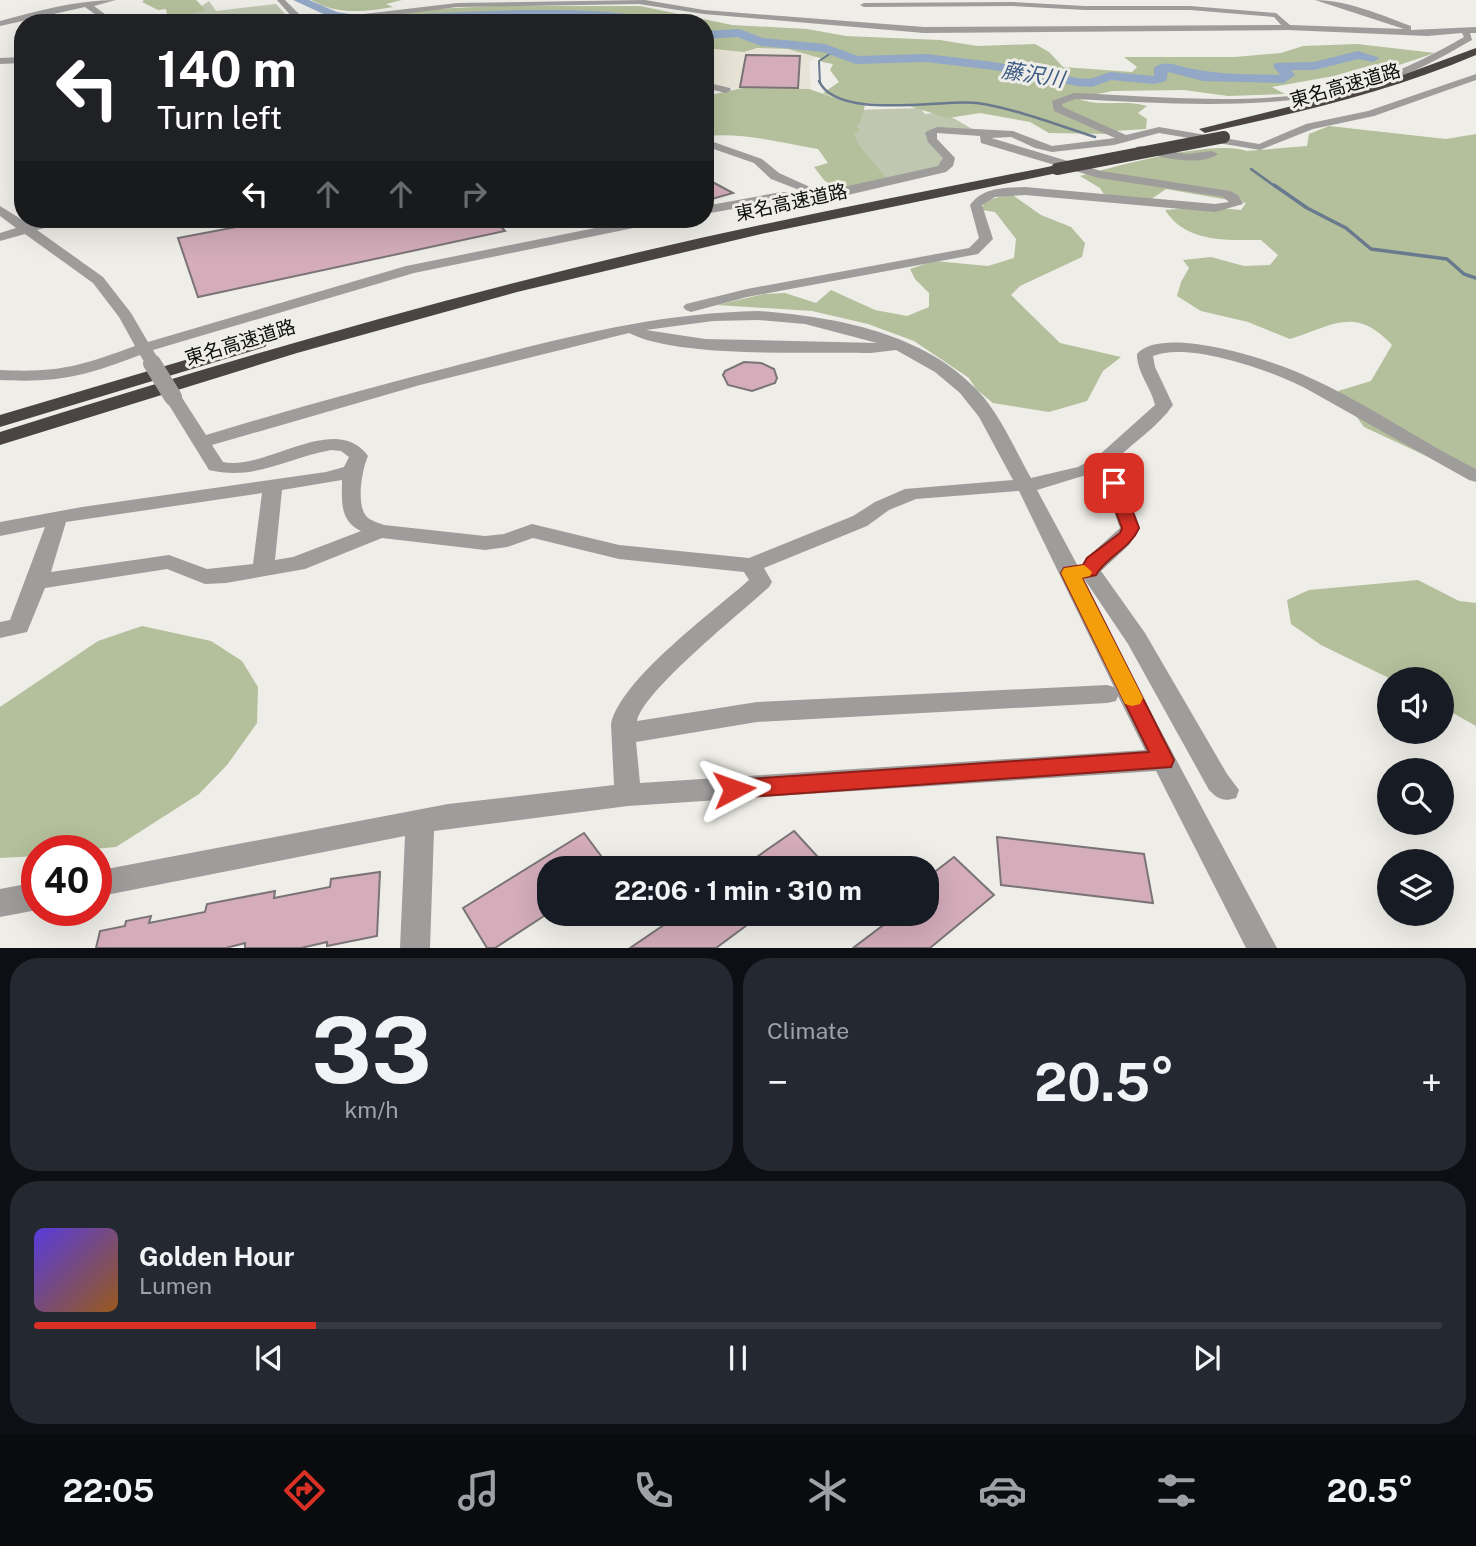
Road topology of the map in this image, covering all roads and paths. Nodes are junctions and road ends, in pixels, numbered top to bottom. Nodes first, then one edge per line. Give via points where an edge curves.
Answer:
1 (112, 0) edge
2 (281, 0) edge
3 (1319, 0) edge
4 (634, 1) edge
5 (1245, 2) dead end
6 (863, 3) edge
7 (86, 4) junction
8 (1260, 12) junction
9 (34, 14) edge
10 (100, 14) edge
11 (294, 14) edge
12 (376, 14) edge
13 (881, 26) junction
14 (1288, 27) junction
15 (1472, 31) edge
16 (1416, 38) junction
17 (1476, 51) edge
18 (1476, 64) edge
19 (1476, 77) edge
20 (714, 87) edge
21 (726, 90) dead end
22 (992, 134) junction
23 (1118, 140) junction
24 (714, 146) edge
25 (1212, 154) dead end
26 (1167, 155) junction
27 (1142, 161) dead end
28 (1050, 166) junction
29 (830, 195) junction
30 (714, 208) edge
31 (30, 228) edge
32 (602, 228) edge
33 (26, 229) junction
34 (0, 236) edge
35 (648, 323) junction
36 (629, 327) junction
37 (898, 345) junction
38 (148, 355) junction
39 (0, 375) edge
40 (173, 397) joint
41 (0, 421) edge
42 (0, 439) edge
43 (201, 443) junction
44 (1105, 460) junction
45 (352, 471) junction
46 (1476, 476) edge
47 (1025, 485) junction
48 (273, 486) junction
49 (58, 517) junction
50 (0, 528) edge
51 (380, 531) junction
52 (751, 565) junction
53 (263, 570) junction
54 (1080, 572) junction
55 (37, 582) junction
56 (0, 630) edge
57 (1091, 689) dead end
58 (623, 734) junction
59 (1164, 760) junction
60 (1226, 790) dead end
61 (628, 795) junction
62 (420, 822) junction
63 (112, 881) edge
64 (21, 899) edge
65 (0, 903) edge
66 (415, 947) edge
67 (1262, 947) edge

1 - 7 street
2 - 11 street
3 - 16 street via 1380,17
4 - 12 street via 457,5
4 - 13 street via 704,12
5 - 8 street
6 - 8 street
6 - 13 street
7 - 9 street
7 - 10 street
8 - 14 street via 1279,16
13 - 14 street via 952,31
14 - 16 street via 1406,33
15 - 16 street
15 - 23 street via 1450,51 1334,92 1219,100 1074,96 1056,103 1059,109
17 - 28 highway, 東名高速道路 via 1365,92
18 - 28 highway, 東名高速道路, bridge via 1370,102 1224,137
19 - 23 street via 1370,114 1310,126 1260,147 1159,130
20 - 21 street
22 - 23 street via 1013,134 1052,149
22 - 29 street via 930,132 949,158 947,166
22 - 35 street via 985,135 985,141 1099,174 1226,194 1237,204 1215,208 1025,191 997,193 976,205 986,239 973,251 651,313 646,316
23 - 26 street
24 - 29 street via 758,161 775,176
25 - 26 street
26 - 27 street
28 - 41 highway, 東名高速道路 via 799,209 522,272 219,354
28 - 42 highway, 東名高速道路 via 572,273 275,353
29 - 30 street via 780,196
31 - 33 street
32 - 38 street via 411,269
33 - 34 street
33 - 38 street via 98,280
35 - 36 street
35 - 37 street via 716,314 764,314 831,324
36 - 37 street via 658,338 720,346
36 - 43 street via 306,410
37 - 47 street via 938,366 967,390 983,408
38 - 39 street via 40,377
38 - 40 street, bridge
40 - 43 street
43 - 45 street via 216,466 236,471 315,447 342,444 359,456
44 - 46 street via 1164,405 1144,354 1152,348 1165,348 1218,353 1299,379
44 - 47 street via 1085,471
44 - 54 street via 1130,528 1127,536
45 - 48 street
45 - 51 street via 352,511 361,523
47 - 52 street via 912,493 860,521
47 - 54 street
48 - 49 street
48 - 53 street
49 - 50 street
49 - 55 street
51 - 52 street via 485,543 532,531 618,552
51 - 53 street via 297,564
52 - 58 street via 761,582 635,699 626,711
53 - 55 street via 205,577 169,562
54 - 59 street
54 - 60 street via 1137,639 1217,782
55 - 56 street via 19,626
57 - 58 street via 757,712
58 - 61 street
59 - 61 street
59 - 67 street
61 - 62 street
62 - 63 street
62 - 66 street
64 - 65 street

